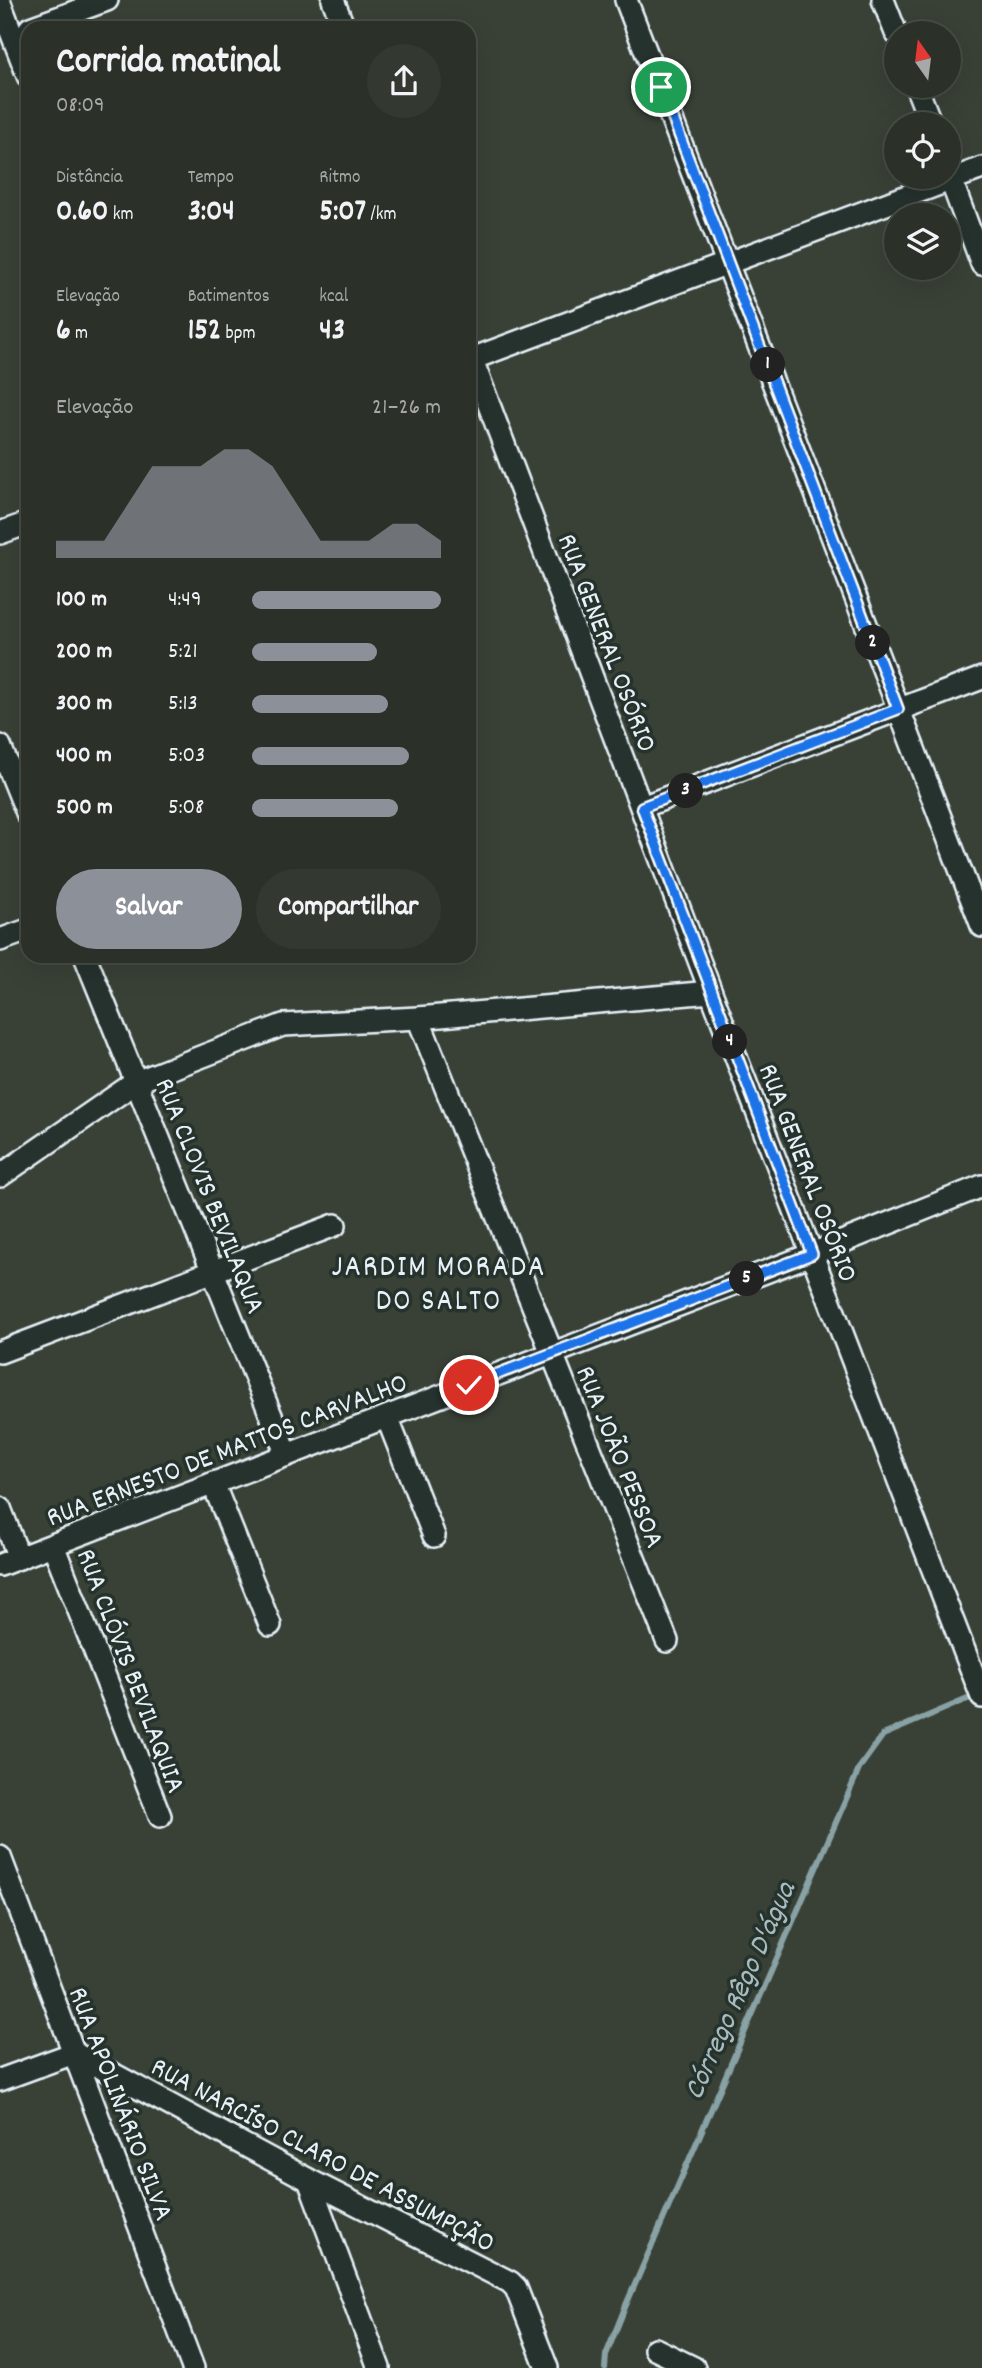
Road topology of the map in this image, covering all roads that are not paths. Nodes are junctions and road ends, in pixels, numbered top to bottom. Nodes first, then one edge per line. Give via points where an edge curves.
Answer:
1 (107, 0) edge
2 (333, 0) edge
3 (626, 0) edge
4 (883, 0) edge
5 (0, 4) edge
6 (50, 21) edge
7 (341, 21) edge
8 (891, 21) edge
9 (18, 33) edge
10 (982, 168) edge
11 (961, 173) edge
12 (914, 189) edge
13 (955, 189) edge
14 (729, 262) junction
15 (982, 264) edge
16 (476, 355) edge
17 (476, 373) edge
18 (21, 526) edge
19 (0, 533) edge
20 (982, 678) edge
21 (898, 709) junction
22 (0, 746) edge
23 (21, 798) edge
24 (642, 807) junction
25 (982, 926) edge
26 (21, 932) edge
27 (0, 940) edge
28 (88, 963) edge
29 (711, 992) junction
30 (418, 1018) junction
31 (136, 1082) junction
32 (0, 1176) edge
33 (982, 1186) edge
34 (335, 1225) dead end
35 (812, 1254) junction
36 (213, 1272) junction
37 (0, 1352) edge
38 (551, 1354) junction
39 (387, 1417) junction
40 (287, 1455) junction
41 (213, 1483) junction
42 (0, 1508) edge
43 (434, 1536) dead end
44 (53, 1545) junction
45 (10, 1561) edge
46 (270, 1625) dead end
47 (667, 1641) dead end
48 (982, 1697) edge
49 (160, 1816) dead end
50 (0, 1857) edge
51 (74, 2053) junction
52 (0, 2080) edge
53 (309, 2180) junction
54 (660, 2358) edge
55 (193, 2368) edge
56 (379, 2368) edge
57 (547, 2368) edge
58 (694, 2368) edge

1 - 6 street
2 - 7 street
3 - 14 street
4 - 8 street
5 - 9 street
10 - 11 street
12 - 14 street
13 - 15 street
14 - 16 street
14 - 21 street
17 - 24 street, RUA GENERAL OSÓRIO
18 - 19 street
20 - 21 street
21 - 24 street
21 - 25 street
22 - 23 street
24 - 29 street, RUA GENERAL OSÓRIO
26 - 27 street
28 - 31 street, RUA CLOVIS BEVILAQUA
29 - 30 street
29 - 35 street, RUA GENERAL OSÓRIO
30 - 31 street via 282,1025
30 - 38 street, RUA JOÃO PESSOA
31 - 32 street
31 - 36 street, RUA CLOVIS BEVILAQUA
33 - 35 street, RUA ERNESTO DE MATTOS CARVALHO
34 - 36 street
35 - 38 street, RUA ERNESTO DE MATTOS CARVALHO
35 - 48 street, RUA GENERAL OSÓRIO
36 - 37 street
36 - 40 street, RUA CLOVIS BEVILAQUA
38 - 39 street, RUA ERNESTO DE MATTOS CARVALHO
38 - 47 street, RUA JOÃO PESSOA
39 - 40 street, RUA ERNESTO DE MATTOS CARVALHO
39 - 43 street
40 - 41 street, RUA ERNESTO DE MATTOS CARVALHO
41 - 44 street, RUA ERNESTO DE MATTOS CARVALHO
41 - 46 street
42 - 45 street
44 - 45 street, RUA ERNESTO DE MATTOS CARVALHO
44 - 49 street, RUA CLÓVIS BEVILAQUIA
50 - 51 street, RUA APOLINÁRIO SILVA
51 - 52 street
51 - 53 street, RUA NARCÍSO CLARO DE ASSUMPÇÃO
51 - 55 street, RUA APOLINÁRIO SILVA
53 - 56 street
53 - 57 street, RUA NARCÍSO CLARO DE ASSUMPÇÃO via 510,2282
54 - 58 street

